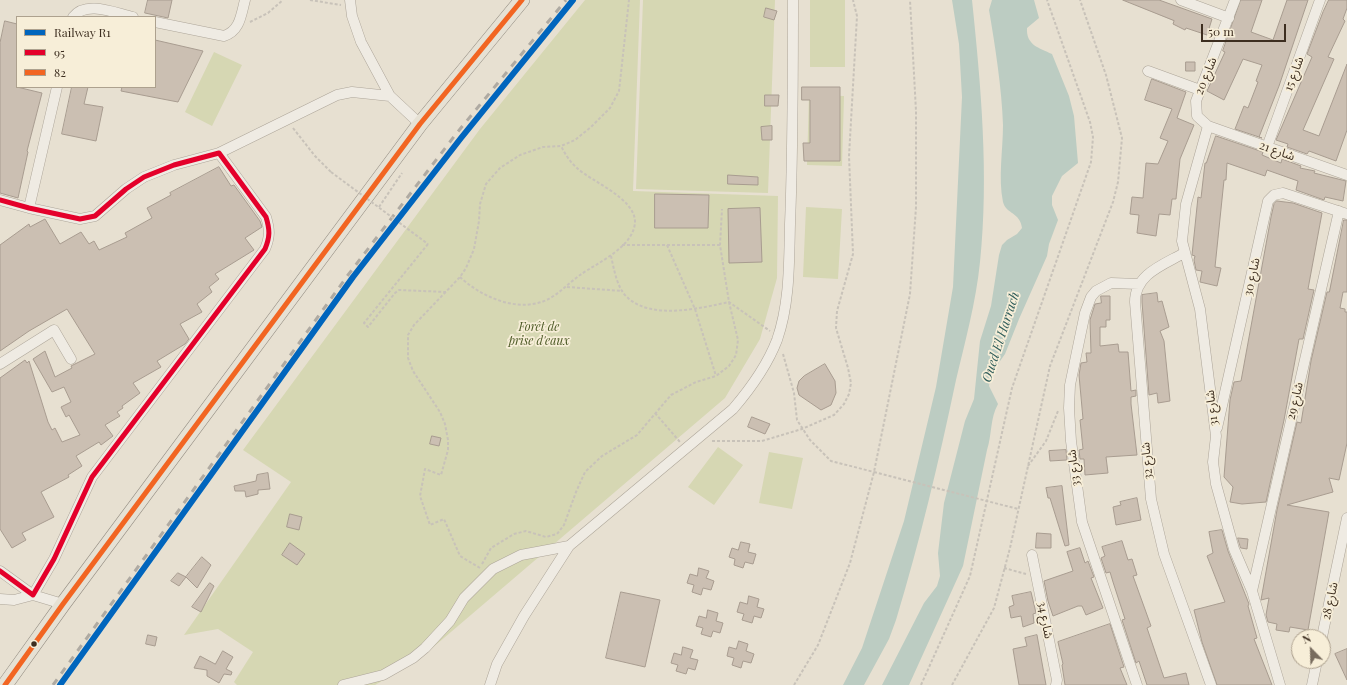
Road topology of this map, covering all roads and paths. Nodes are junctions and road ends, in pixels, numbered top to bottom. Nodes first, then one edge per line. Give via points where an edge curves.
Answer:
1 (245, 0) edge
2 (283, 0) edge
3 (310, 0) edge
4 (522, 0) edge
5 (629, 0) edge
6 (793, 0) edge
7 (853, 0) edge
8 (910, 0) edge
9 (1047, 0) edge
10 (1080, 0) edge
11 (1181, 0) edge
12 (1235, 0) edge
13 (1320, 0) edge
14 (350, 3) edge
15 (74, 16) edge
16 (129, 16) edge
17 (1228, 18) junction
18 (156, 22) edge
19 (238, 27) junction
20 (1148, 71) dead end
21 (56, 88) edge
22 (1200, 90) junction
23 (390, 96) junction
24 (288, 120) junction
25 (420, 124) junction
26 (1208, 126) junction
27 (561, 146) junction
28 (1267, 147) junction
29 (219, 153) junction
30 (1346, 171) edge
31 (402, 173) dead end
32 (0, 200) edge
33 (29, 208) junction
34 (379, 208) junction
35 (722, 209) dead end
36 (1343, 212) edge
37 (667, 244) junction
38 (622, 245) junction
39 (720, 245) junction
40 (1184, 253) junction
41 (611, 256) junction
42 (460, 277) junction
43 (1139, 284) junction
44 (565, 286) junction
45 (623, 291) junction
46 (446, 292) junction
47 (730, 302) junction
48 (695, 309) junction
49 (777, 339) junction
50 (72, 359) dead end
51 (0, 364) edge
52 (716, 376) junction
53 (1059, 408) dead end
54 (655, 413) junction
55 (802, 430) junction
56 (1216, 436) junction
57 (697, 439) junction
58 (686, 449) junction
59 (1028, 467) junction
60 (874, 472) junction
61 (1018, 509) junction
62 (1347, 518) edge
63 (568, 546) junction
64 (1032, 555) dead end
65 (1004, 568) junction
66 (0, 571) edge
67 (1037, 577) junction
68 (1252, 591) junction
69 (33, 595) junction
70 (0, 599) edge
71 (63, 604) junction
72 (1324, 629) edge
73 (1317, 669) edge
74 (488, 684) edge
75 (1316, 684) edge
76 (5, 685) edge
77 (343, 685) edge
78 (794, 685) edge
79 (921, 685) edge
80 (952, 685) edge
81 (1056, 685) edge
82 (1137, 685) edge
83 (1211, 685) edge
84 (1280, 685) edge

1 - 19 street
2 - 19 path via 268,13
3 - 14 path
4 - 25 main road
5 - 27 path via 619,91 610,108 591,127
6 - 49 street via 788,292
7 - 55 path via 857,16 849,156 853,254 837,311 836,328 851,383 844,404 834,415
8 - 60 path via 916,111 916,207 910,287
9 - 79 path via 1090,122 1093,137 1091,162 1012,388 970,576
10 - 59 path via 1113,96 1122,138 1121,161 1113,202 1050,366
11 - 17 street
12 - 17 street, شارع 20
13 - 28 street, شارع 15
14 - 23 street via 360,42
15 - 16 street via 80,10 90,7
17 - 22 street, شارع 20
18 - 19 street via 218,37 230,35
20 - 22 street
21 - 33 street
22 - 26 street, شارع 20 via 1195,111 1200,120
23 - 24 street via 352,92 337,95
23 - 25 street
24 - 29 street
24 - 34 path, bridge via 315,156 331,172
25 - 71 main road
26 - 28 street, شارع 21
26 - 40 street, شارع 31 via 1186,204
27 - 38 path via 576,168 619,197 632,210 635,222
27 - 42 path via 543,147 520,155 500,168 486,184 480,204 474,249
28 - 30 street, شارع 21
29 - 33 street via 174,165 144,177 95,216 80,219
29 - 69 street via 266,217 269,240 265,249 92,478 54,559
31 - 34 path
32 - 33 street
34 - 46 path, bridge via 428,244 364,323 368,327 399,290
35 - 39 path
36 - 56 street, شارع 30 via 1283,193 1274,195 1268,201
36 - 68 street, شارع 29
37 - 38 path
37 - 39 path
37 - 48 path
38 - 41 path
39 - 47 path
40 - 43 street via 1148,274
40 - 56 street, شارع 31 via 1200,309
41 - 44 path
41 - 45 path via 614,273
42 - 44 path via 472,288 491,298 515,304 536,304 552,298
42 - 46 path
43 - 82 street, شارع 33 via 1111,283 1096,291 1087,304 1070,385 1069,408 1082,522
43 - 83 street, شارع 32 via 1135,302 1151,499 1164,554
44 - 45 path
45 - 48 path via 628,298 644,308
46 - 54 path via 414,325 408,335 408,358 413,371 440,412 448,440 447,458 441,475 426,469 420,496 430,525 444,519 460,556 479,568 491,548 514,534 526,531 546,537 556,534 564,526 585,472 602,456 637,435
47 - 48 path
47 - 49 path via 767,328
47 - 52 path via 738,348 729,366
48 - 52 path
49 - 55 path via 794,393 797,420
49 - 57 street via 766,365 751,388 733,409
50 - 51 street via 54,330
52 - 54 path via 680,389 664,401
53 - 59 path via 1046,441
54 - 58 path
55 - 57 path via 762,441 727,442
55 - 60 path via 831,461
56 - 68 street, شارع 31 via 1213,462 1216,484 1234,549
57 - 58 street
58 - 63 street
59 - 61 path
60 - 61 path, bridge
60 - 78 path via 850,563 837,601 818,645
61 - 65 path
62 - 72 street, شارع 28
63 - 74 street via 534,598
63 - 77 street via 521,555 493,568 464,598 450,621 413,658 383,675
64 - 67 street, شارع 34
65 - 67 path
65 - 80 path via 994,608
66 - 69 street
67 - 81 street, شارع 34
68 - 84 street, شارع 31
69 - 70 street via 14,600
69 - 71 street
71 - 76 main road
73 - 75 street

